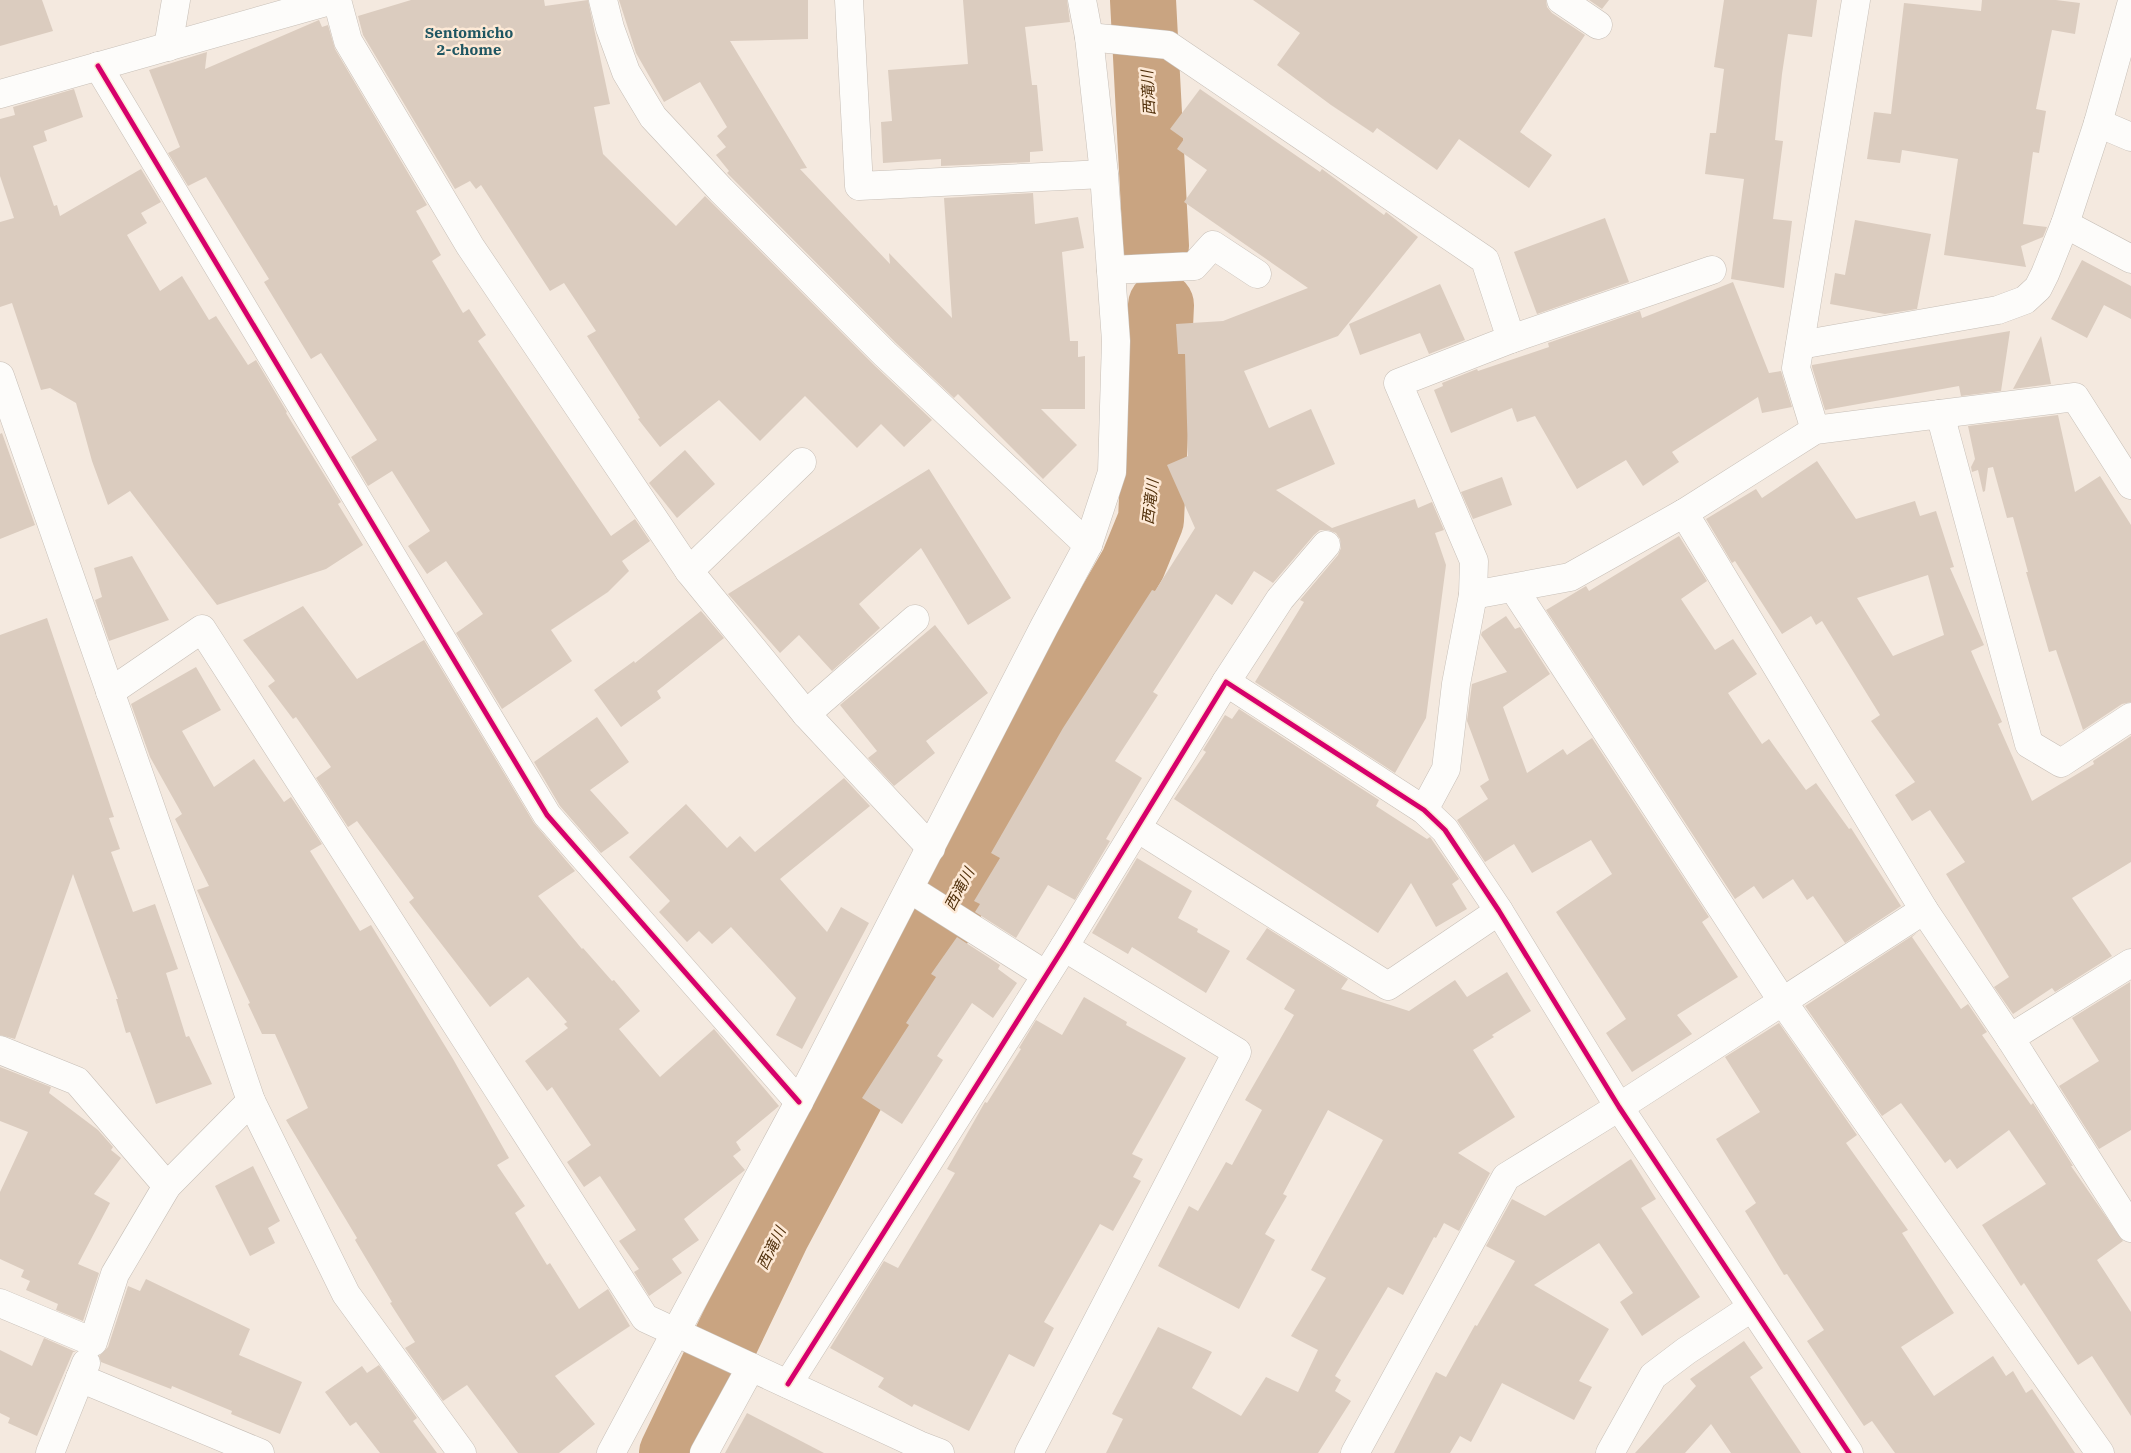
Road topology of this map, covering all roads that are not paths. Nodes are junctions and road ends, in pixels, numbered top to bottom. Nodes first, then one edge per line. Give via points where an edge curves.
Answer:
1 (176, 0) edge
2 (335, 0) edge
3 (604, 0) edge
4 (849, 0) edge
5 (1082, 0) edge
6 (1561, 0) edge
7 (1856, 0) edge
8 (2131, 6) edge
9 (1598, 25) dead end
10 (1089, 37) junction
11 (168, 47) junction
12 (98, 66) junction
13 (0, 94) edge
14 (2098, 122) junction
15 (2131, 137) edge
16 (1104, 174) junction
17 (2065, 224) junction
18 (2131, 259) edge
19 (1111, 270) junction
20 (1712, 270) dead end
21 (1257, 274) dead end
22 (1512, 339) junction
23 (1800, 344) junction
24 (0, 376) edge
25 (1940, 414) junction
26 (1815, 430) junction
27 (802, 462) dead end
28 (2131, 485) edge
29 (1684, 513) junction
30 (1326, 545) dead end
31 (1088, 546) junction
32 (689, 570) junction
33 (1514, 589) junction
34 (1473, 595) junction
35 (915, 619) dead end
36 (1226, 682) junction
37 (110, 692) junction
38 (806, 714) junction
39 (2131, 717) edge
40 (1424, 810) junction
41 (1137, 828) junction
42 (931, 848) junction
43 (921, 896) junction
44 (1499, 910) junction
45 (1924, 910) junction
46 (1064, 947) junction
47 (2131, 963) edge
48 (1046, 975) junction
49 (1782, 1002) junction
50 (2010, 1038) junction
51 (0, 1050) edge
52 (251, 1101) junction
53 (799, 1102) junction
54 (1619, 1107) junction
55 (167, 1186) junction
56 (2131, 1228) edge
57 (0, 1303) edge
58 (1751, 1308) junction
59 (675, 1330) junction
60 (93, 1342) junction
61 (742, 1363) junction
62 (80, 1378) junction
63 (788, 1384) junction
64 (925, 1450) edge
65 (50, 1453) edge
66 (260, 1453) edge
67 (462, 1453) edge
68 (611, 1453) edge
69 (704, 1453) edge
70 (1029, 1453) edge
71 (1355, 1453) edge
72 (1610, 1453) edge
73 (1849, 1453) edge
74 (2100, 1453) edge

1 - 11 street
2 - 11 street
2 - 32 street via 348,41 470,246
3 - 31 street via 626,72 653,117 721,190 886,354
4 - 16 street via 859,186
5 - 10 street
6 - 9 street
7 - 23 street
8 - 14 street
10 - 16 street
10 - 22 street via 1168,45 1485,260
11 - 12 street
12 - 13 street
12 - 53 street via 547,815
14 - 15 street
14 - 17 street
16 - 19 street
17 - 18 street
17 - 23 street via 2038,288 2025,300 1998,310
19 - 21 street via 1194,266 1212,245
19 - 31 street via 1116,341 1112,472
20 - 22 street
22 - 34 street via 1398,383 1474,561
23 - 26 street via 1796,368
24 - 37 street
25 - 26 street
25 - 28 street via 2075,397
25 - 39 street via 2029,744 2061,763
26 - 29 street
27 - 32 street
29 - 33 street via 1570,578
29 - 45 street
30 - 36 street via 1280,599
31 - 42 street
32 - 38 street
33 - 34 street
33 - 49 street
34 - 40 street via 1456,684 1446,769
35 - 38 street
36 - 40 street
36 - 41 street
37 - 52 street
37 - 59 street via 202,629 645,1318
38 - 42 street
40 - 44 street via 1445,830
41 - 44 street via 1388,986
41 - 46 street
42 - 43 street
43 - 48 street
43 - 53 street
44 - 54 street
45 - 49 street
45 - 50 street
46 - 48 street
46 - 70 street via 1237,1052
47 - 50 street
48 - 63 street
49 - 54 street
49 - 74 street
50 - 56 street
51 - 55 street via 77,1081
52 - 55 street
52 - 67 street via 346,1294
53 - 59 street
54 - 58 street
54 - 71 street via 1506,1177
55 - 60 street via 115,1274
57 - 60 street
58 - 72 street via 1653,1376
58 - 73 street
59 - 61 street
59 - 68 street
60 - 62 street
61 - 63 street
61 - 69 street
62 - 65 street
62 - 66 street
63 - 64 street

